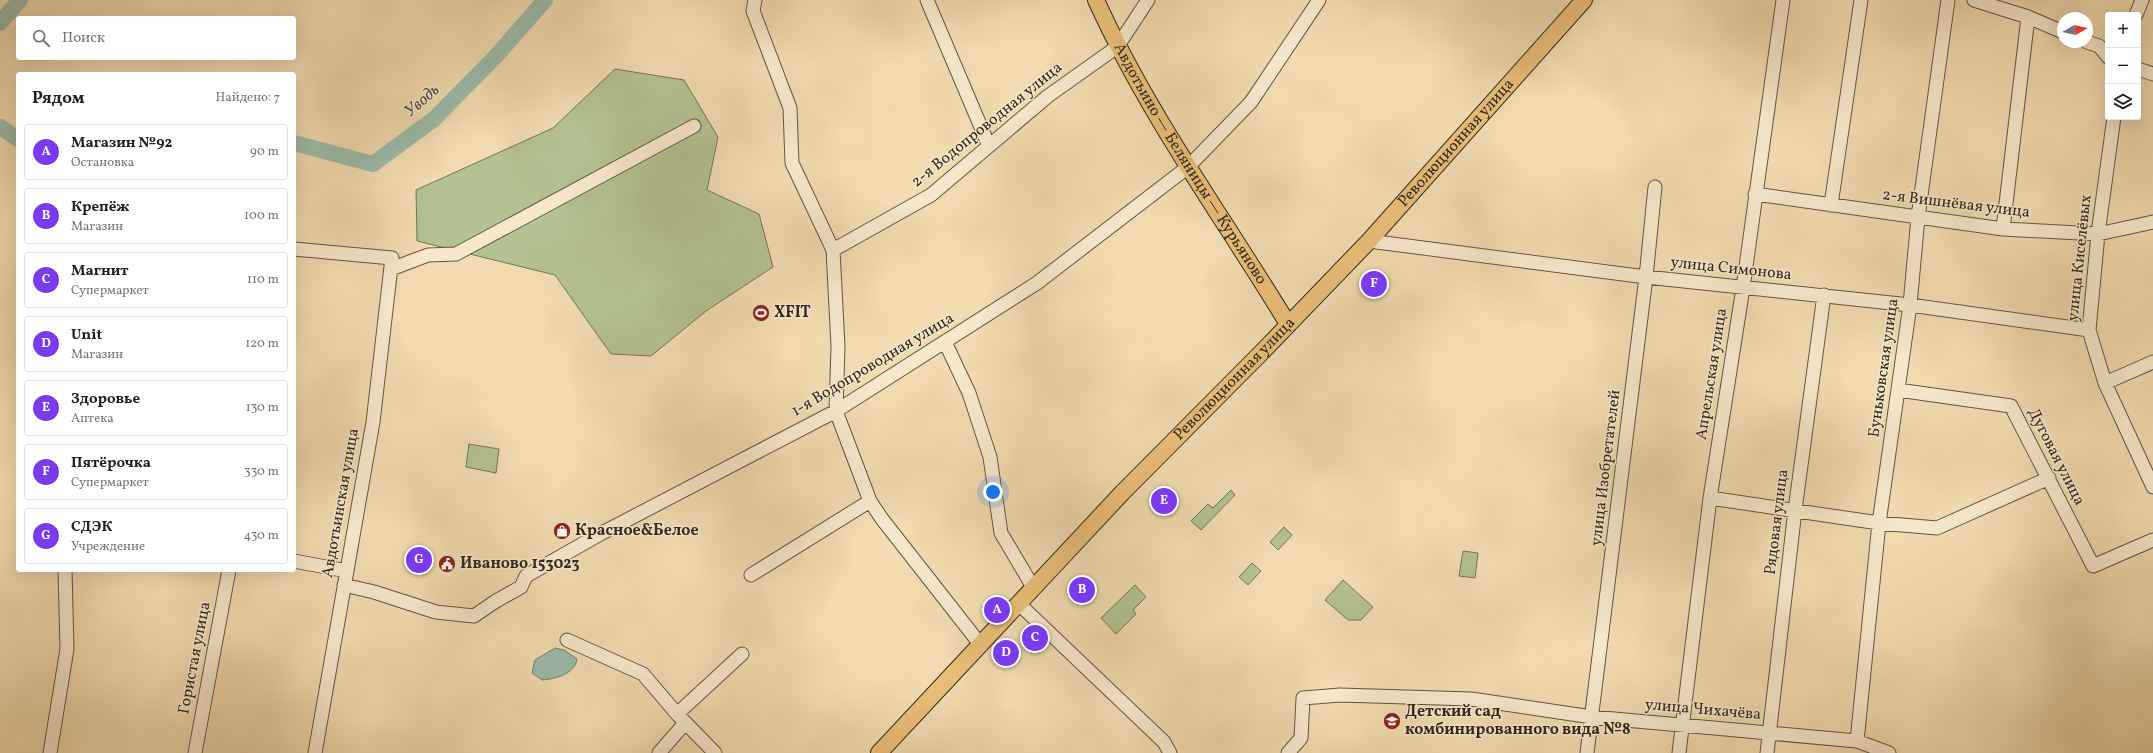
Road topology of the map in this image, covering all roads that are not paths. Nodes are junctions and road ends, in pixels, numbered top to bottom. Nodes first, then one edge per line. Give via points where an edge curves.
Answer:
1 (755, 0) edge
2 (927, 0) edge
3 (1096, 0) edge
4 (1148, 0) edge
5 (1319, 0) edge
6 (1584, 0) edge
7 (1783, 0) edge
8 (1861, 0) edge
9 (1948, 0) edge
10 (1974, 0) edge
11 (2142, 0) edge
12 (2137, 12) edge
13 (2028, 17) junction
14 (2057, 29) edge
15 (2093, 44) edge
16 (1118, 47) junction
17 (2105, 53) edge
18 (2141, 70) edge
19 (2153, 74) edge
20 (2114, 120) edge
21 (694, 126) dead end
22 (989, 146) junction
23 (1188, 167) junction
24 (1655, 187) dead end
25 (1755, 194) junction
26 (1831, 204) junction
27 (1918, 217) junction
28 (2153, 222) edge
29 (2003, 229) junction
30 (2098, 234) junction
31 (1369, 241) junction
32 (296, 249) edge
33 (833, 250) junction
34 (391, 263) junction
35 (1646, 277) junction
36 (1743, 288) junction
37 (1824, 295) junction
38 (1910, 305) junction
39 (1288, 324) junction
40 (2089, 330) junction
41 (945, 342) junction
42 (2153, 362) edge
43 (2105, 383) junction
44 (1898, 390) junction
45 (836, 411) junction
46 (2148, 459) edge
47 (2049, 478) junction
48 (2153, 487) edge
49 (1710, 498) junction
50 (870, 501) junction
51 (1795, 510) junction
52 (1879, 523) junction
53 (2153, 540) edge
54 (296, 561) edge
55 (347, 571) junction
56 (65, 572) edge
57 (229, 572) edge
58 (751, 575) dead end
59 (344, 585) junction
60 (1033, 587) junction
61 (1018, 602) junction
62 (567, 640) dead end
63 (980, 644) junction
64 (742, 654) dead end
65 (1592, 717) junction
66 (681, 719) junction
67 (1683, 726) junction
68 (1769, 732) junction
69 (1857, 742) junction
70 (50, 753) edge
71 (195, 753) edge
72 (315, 753) edge
73 (659, 753) edge
74 (715, 753) edge
75 (880, 753) edge
76 (1170, 753) edge
77 (1288, 753) edge
78 (1587, 753) edge
79 (1679, 753) edge
80 (1767, 753) edge
81 (1889, 753) edge

1 - 33 street via 753,11 790,108 792,163
2 - 22 street
3 - 16 main road, Авдотьино — Беляницы — Курьяново
4 - 16 street
5 - 23 street, 1-я Водопроводная улица via 1251,102
6 - 31 main road, Революционная улица
7 - 25 street, Апрельская улица
8 - 26 street
9 - 27 street, Буньковская улица
10 - 13 street
11 - 12 street
13 - 14 street
13 - 29 street
15 - 17 street via 2099,46
16 - 22 street, 2-я Водопроводная улица via 1048,96
16 - 23 main road, Авдотьино — Беляницы — Курьяново
18 - 19 street
20 - 30 street, улица Киселёвых
21 - 34 street via 456,254 428,255
22 - 33 street, 2-я Водопроводная улица via 931,195
23 - 39 main road, Авдотьино — Беляницы — Курьяново
23 - 41 street, 1-я Водопроводная улица via 1037,283
24 - 35 street, улица Изобретателей
25 - 26 street, 2-я Вишнёвая улица
25 - 36 street, Апрельская улица
26 - 27 street, 2-я Вишнёвая улица
27 - 29 street, 2-я Вишнёвая улица
27 - 38 street, Буньковская улица
28 - 30 street, 2-я Вишнёвая улица
29 - 30 street, 2-я Вишнёвая улица
30 - 40 street, улица Киселёвых
31 - 35 street, улица Симонова
31 - 39 main road, Революционная улица
32 - 34 street
33 - 45 street via 838,346
34 - 55 street, Авдотьинская улица via 373,422
35 - 36 street, улица Симонова
35 - 65 street, улица Изобретателей
36 - 37 street, улица Симонова
36 - 49 street, Апрельская улица
37 - 38 street, улица Симонова
37 - 51 street, Рядовая улица
38 - 40 street, улица Симонова
38 - 44 street, Буньковская улица
39 - 60 main road, Революционная улица
40 - 43 street, улица Киселёвых
41 - 45 street, 1-я Водопроводная улица
41 - 60 street via 969,394 990,457 1001,533
42 - 43 street
43 - 46 street, улица Киселёвых
44 - 47 street, Дуговая улица via 2011,406
44 - 52 street, Буньковская улица
45 - 50 street
45 - 59 street, 1-я Водопроводная улица via 602,533 533,572 526,576 522,587 474,616 436,612
46 - 48 street, улица Киселёвых
47 - 52 street via 1937,528
47 - 53 street, Дуговая улица via 2093,566
49 - 51 street
49 - 67 street, Апрельская улица
50 - 58 street
50 - 63 street
51 - 52 street
51 - 68 street, Рядовая улица
52 - 69 street, Буньковская улица
54 - 55 street
55 - 59 street, Авдотьинская улица
56 - 70 street via 67,649
57 - 71 street, Гористая улица
59 - 72 street, Авдотьинская улица
60 - 61 main road, Революционная улица
61 - 63 main road, Революционная улица
61 - 76 street via 1164,742
62 - 66 street via 643,674
63 - 75 main road, Революционная улица
64 - 66 street
65 - 67 street, улица Чихачёва
65 - 77 street, улица Чихачёва via 1451,698 1340,695 1303,698 1301,738
65 - 78 street, улица Изобретателей
66 - 73 street
66 - 74 street
67 - 68 street, улица Чихачёва
67 - 79 street, Апрельская улица
68 - 69 street, улица Чихачёва
68 - 80 street, Рядовая улица
69 - 81 street, улица Чихачёва

